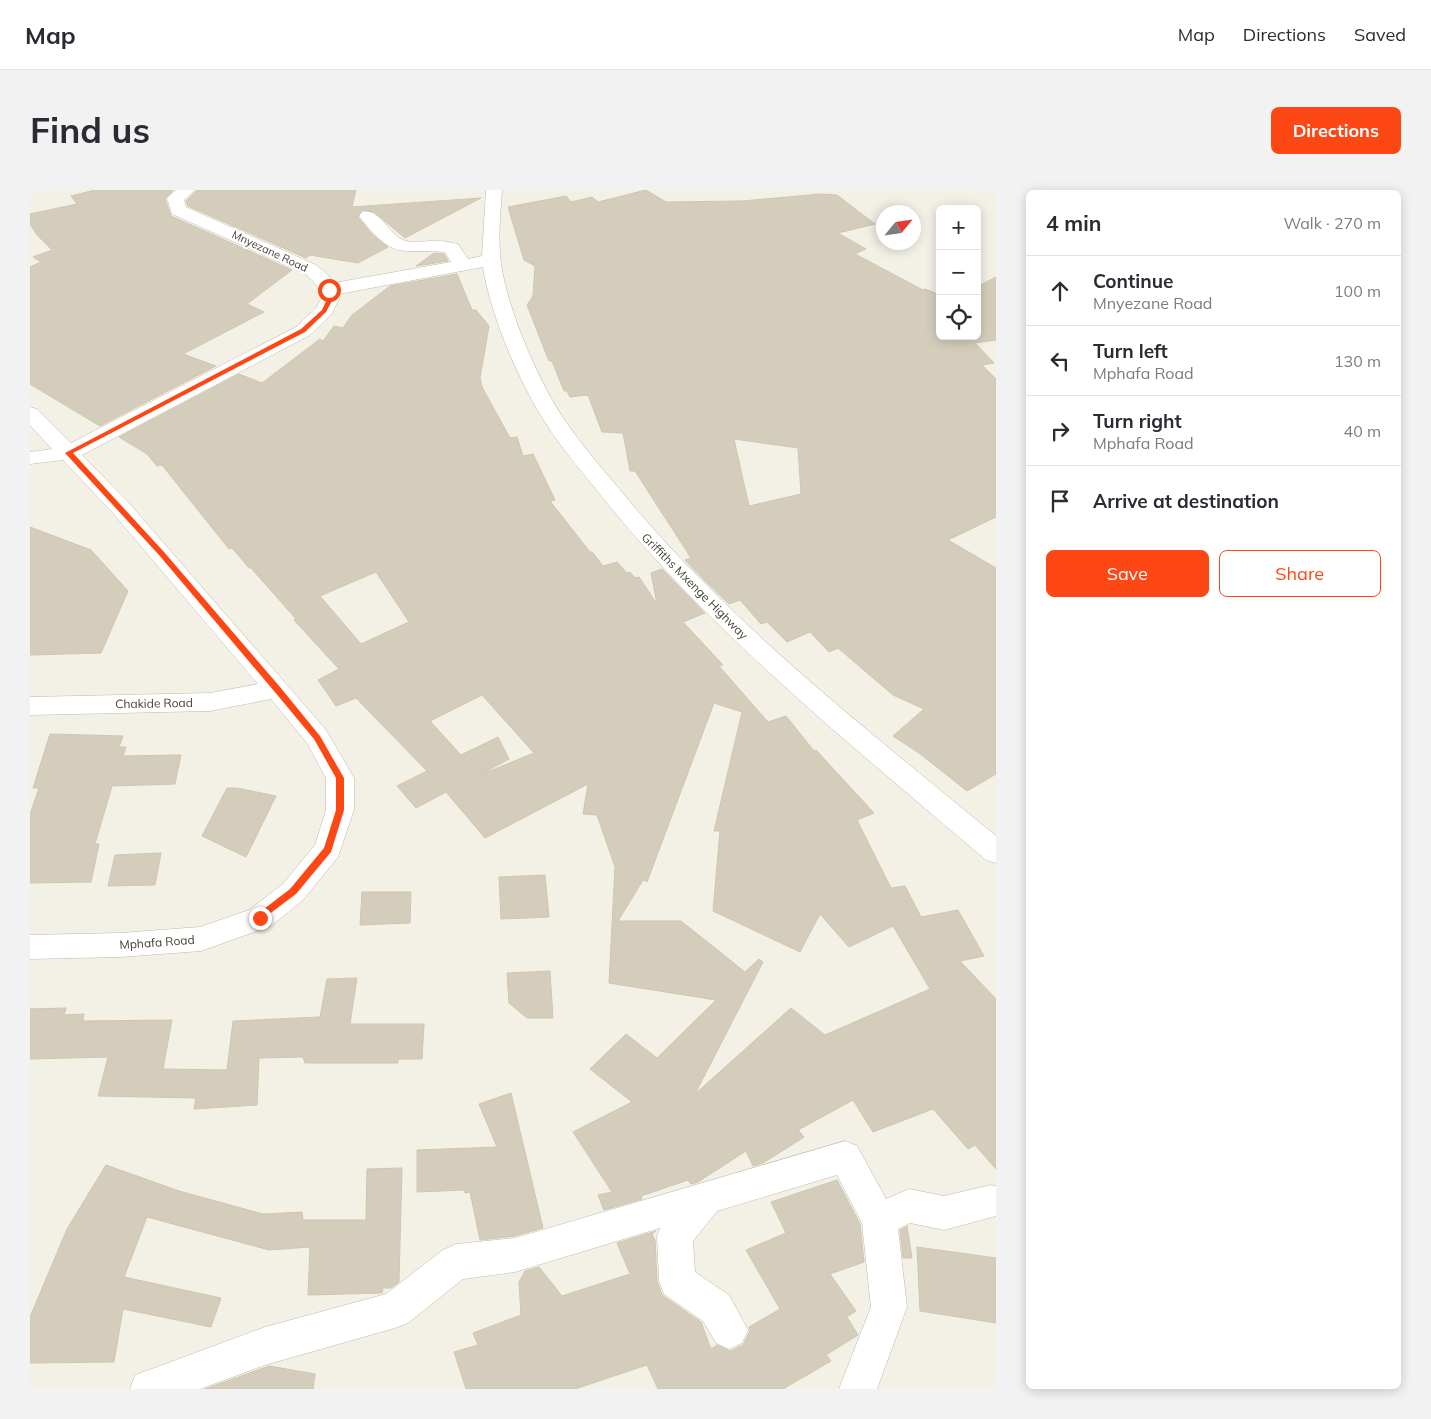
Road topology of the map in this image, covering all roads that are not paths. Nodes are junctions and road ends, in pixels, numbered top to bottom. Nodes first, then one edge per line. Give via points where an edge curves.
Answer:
1 (187, 190) edge
2 (494, 190) edge
3 (368, 216) dead end
4 (491, 260) junction
5 (463, 266) junction
6 (329, 290) junction
7 (30, 413) edge
8 (69, 453) junction
9 (30, 458) edge
10 (277, 689) junction
11 (30, 706) edge
12 (996, 852) edge
13 (30, 947) edge
14 (706, 1198) junction
15 (991, 1201) dead end
16 (878, 1220) junction
17 (728, 1330) dead end
18 (149, 1389) edge
19 (858, 1389) edge

1 - 6 street, Mnyezane Road via 175,198 178,210 310,269 319,275
2 - 4 street, Griffiths Mxenge Highway
3 - 5 street via 393,243 446,246 452,248
4 - 5 street
4 - 12 street, Griffiths Mxenge Highway via 516,344 554,419 616,504 662,556 733,626
5 - 6 street
6 - 8 street via 331,297 324,310 303,331
7 - 8 street, Mphafa Road
8 - 9 street
8 - 10 street, Mphafa Road via 161,553
10 - 11 street, Chakide Road via 210,702
10 - 13 street, Mphafa Road via 317,738 340,778 340,810 328,849 293,892 260,918 201,939
14 - 16 street via 845,1157
14 - 17 street via 675,1236 677,1281 716,1308
14 - 18 street via 515,1255 456,1262 395,1310 265,1346
15 - 16 street via 944,1213 909,1206
16 - 19 street via 888,1307

